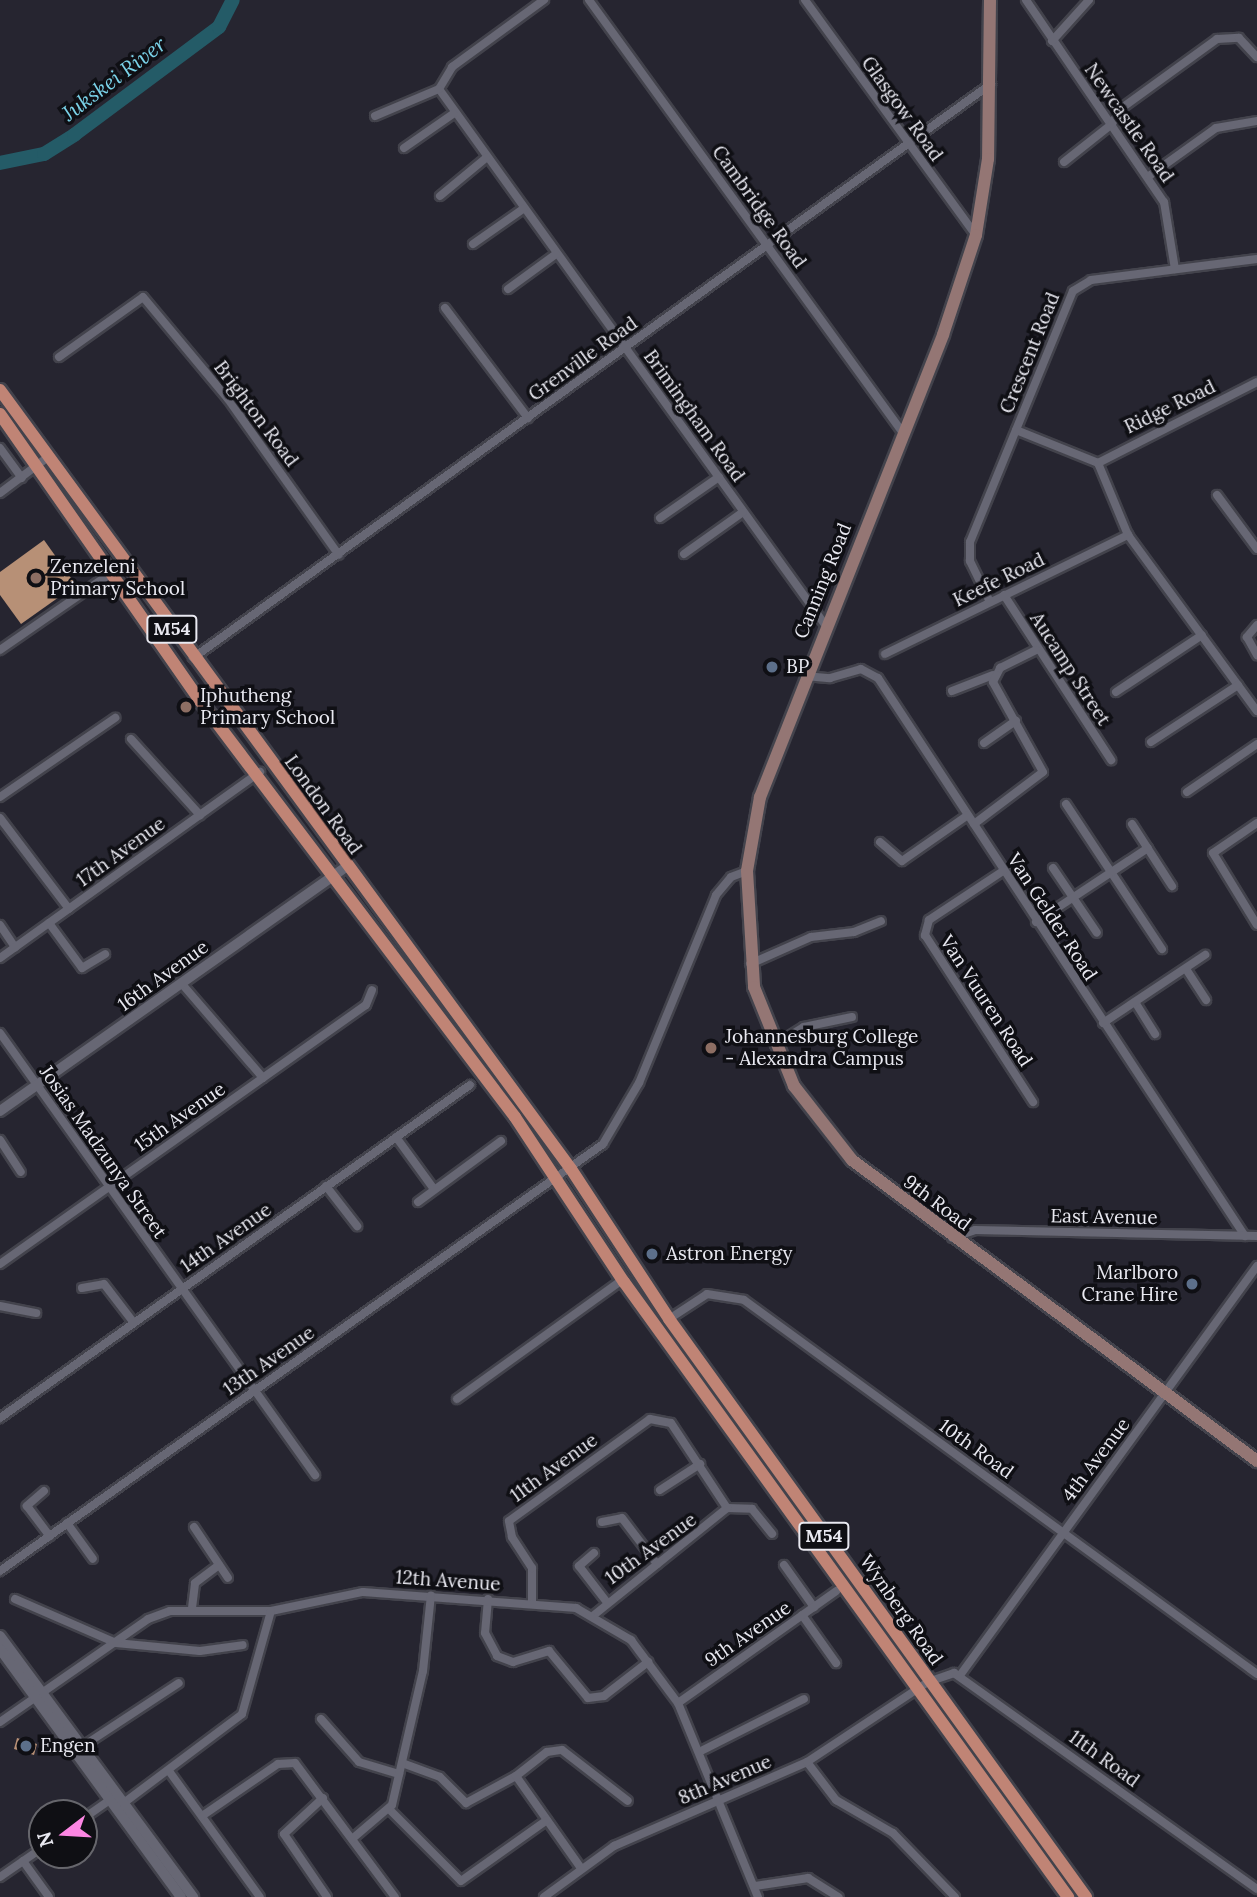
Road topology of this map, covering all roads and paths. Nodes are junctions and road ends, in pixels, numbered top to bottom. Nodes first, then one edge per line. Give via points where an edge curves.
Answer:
1 (544, 0) edge
2 (589, 0) edge
3 (990, 0) edge
4 (1026, 0) edge
5 (1088, 0) edge
6 (808, 1) edge
7 (1052, 41) junction
8 (1257, 57) edge
9 (991, 84) junction
10 (439, 89) junction
11 (453, 114) junction
12 (375, 116) dead end
13 (1257, 121) edge
14 (1112, 124) junction
15 (907, 144) junction
16 (404, 148) dead end
17 (486, 158) junction
18 (1064, 162) dead end
19 (1149, 176) junction
20 (440, 196) dead end
21 (523, 209) junction
22 (975, 235) junction
23 (473, 244) dead end
24 (767, 245) junction
25 (556, 254) junction
26 (1257, 258) edge
27 (1175, 269) junction
28 (508, 289) dead end
29 (445, 308) dead end
30 (626, 349) junction
31 (59, 357) dead end
32 (1257, 382) edge
33 (0, 390) edge
34 (0, 414) edge
35 (528, 418) junction
36 (1016, 430) junction
37 (903, 433) junction
38 (0, 447) edge
39 (48, 457) junction
40 (1098, 463) junction
41 (37, 466) junction
42 (719, 477) junction
43 (22, 478) junction
44 (0, 493) edge
45 (1217, 495) dead end
46 (743, 512) junction
47 (660, 518) dead end
48 (1128, 535) junction
49 (1257, 549) edge
50 (684, 554) dead end
51 (339, 555) junction
52 (114, 571) junction
53 (1004, 595) junction
54 (990, 602) junction
55 (1257, 625) edge
56 (826, 626) junction
57 (1202, 635) junction
58 (0, 650) edge
59 (1036, 650) junction
60 (885, 654) dead end
61 (1257, 655) edge
62 (192, 659) junction
63 (993, 675) junction
64 (805, 676) junction
65 (1238, 685) junction
66 (952, 691) dead end
67 (1116, 692) dead end
68 (1257, 711) edge
69 (115, 718) dead end
70 (1016, 721) junction
71 (131, 739) dead end
72 (1152, 742) dead end
73 (984, 743) dead end
74 (1257, 744) edge
75 (1111, 760) dead end
76 (260, 772) junction
77 (1187, 792) dead end
78 (0, 797) edge
79 (1066, 804) dead end
80 (200, 815) junction
81 (968, 815) junction
82 (0, 818) edge
83 (1257, 823) edge
84 (974, 824) junction
85 (1132, 824) dead end
86 (880, 842) dead end
87 (1148, 849) junction
88 (345, 868) junction
89 (1053, 868) dead end
90 (747, 871) junction
91 (1003, 871) junction
92 (1112, 873) junction
93 (333, 877) junction
94 (1172, 886) dead end
95 (1073, 899) junction
96 (69, 909) junction
97 (881, 921) dead end
98 (1036, 922) junction
99 (49, 923) junction
100 (0, 925) edge
101 (1257, 925) edge
102 (1097, 933) dead end
103 (15, 947) junction
104 (1163, 949) dead end
105 (105, 954) dead end
106 (1205, 955) dead end
107 (0, 958) edge
108 (750, 964) junction
109 (1186, 969) junction
110 (182, 984) junction
111 (372, 990) dead end
112 (1206, 1000) dead end
113 (1135, 1002) junction
114 (852, 1017) dead end
115 (1104, 1023) junction
116 (0, 1033) edge
117 (1155, 1034) dead end
118 (775, 1045) junction
119 (263, 1078) junction
120 (37, 1086) junction
121 (470, 1086) dead end
122 (1033, 1102) dead end
123 (0, 1111) edge
124 (396, 1137) junction
125 (0, 1140) edge
126 (501, 1141) dead end
127 (571, 1169) junction
128 (21, 1172) dead end
129 (558, 1178) junction
130 (326, 1186) junction
131 (108, 1187) junction
132 (433, 1188) junction
133 (418, 1202) dead end
134 (357, 1226) dead end
135 (952, 1238) junction
136 (1253, 1238) edge
137 (0, 1264) edge
138 (1257, 1266) edge
139 (622, 1280) junction
140 (82, 1288) dead end
141 (180, 1290) junction
142 (0, 1306) edge
143 (36, 1313) dead end
144 (669, 1319) junction
145 (134, 1323) junction
146 (252, 1392) junction
147 (1165, 1395) junction
148 (457, 1399) dead end
149 (0, 1418) edge
150 (1257, 1461) edge
151 (700, 1464) junction
152 (315, 1475) dead end
153 (660, 1490) dead end
154 (44, 1491) dead end
155 (727, 1508) junction
156 (602, 1522) dead end
157 (67, 1523) junction
158 (194, 1527) dead end
159 (1062, 1532) junction
160 (772, 1534) dead end
161 (50, 1536) junction
162 (594, 1553) dead end
163 (93, 1559) dead end
164 (657, 1564) junction
165 (219, 1565) junction
166 (784, 1565) dead end
167 (0, 1571) edge
168 (228, 1578) dead end
169 (836, 1591) dead end
170 (431, 1595) junction
171 (15, 1599) dead end
172 (488, 1599) junction
173 (606, 1601) junction
174 (532, 1603) junction
175 (814, 1607) junction
176 (192, 1608) junction
177 (271, 1611) junction
178 (594, 1615) junction
179 (802, 1615) junction
180 (0, 1636) edge
181 (116, 1643) junction
182 (243, 1645) dead end
183 (0, 1649) edge
184 (648, 1662) junction
185 (836, 1663) dead end
186 (961, 1674) junction
187 (1257, 1674) edge
188 (179, 1683) dead end
189 (923, 1686) junction
190 (44, 1691) junction
191 (34, 1697) junction
192 (804, 1699) dead end
193 (678, 1703) junction
194 (321, 1720) dead end
195 (0, 1722) edge
196 (80, 1748) junction
197 (702, 1750) junction
198 (807, 1762) junction
199 (402, 1763) junction
200 (169, 1771) junction
201 (399, 1774) junction
202 (516, 1776) junction
203 (323, 1798) junction
204 (722, 1799) junction
205 (118, 1800) junction
206 (628, 1801) dead end
207 (390, 1810) junction
208 (98, 1811) edge
209 (202, 1816) junction
210 (547, 1820) junction
211 (352, 1839) junction
212 (28, 1858) edge
213 (23, 1861) junction
214 (581, 1868) junction
215 (0, 1877) edge
216 (1076, 1884) junction
217 (755, 1886) junction
218 (1257, 1889) edge
219 (1063, 1895) edge
220 (49, 1897) edge
221 (181, 1897) edge
222 (192, 1897) edge
223 (260, 1897) edge
224 (327, 1897) edge
225 (395, 1897) edge
226 (544, 1897) edge
227 (758, 1897) edge
228 (838, 1897) edge
229 (956, 1897) edge
230 (1086, 1897) edge

1 - 10 street via 452,67
2 - 24 street, Cambridge Road
3 - 9 main road, Canning Road
4 - 7 street, Newcastle Road
5 - 7 street
6 - 15 street, Glasgow Road
7 - 14 street, Newcastle Road
8 - 14 street via 1239,38 1222,36 1119,110
9 - 15 street, Grenville Road
9 - 22 main road, Canning Road
10 - 11 street, Brimingham Road
10 - 12 street
11 - 16 street
11 - 17 street, Brimingham Road
13 - 19 street via 1216,128
14 - 18 street
14 - 19 street, Newcastle Road
15 - 22 street, Glasgow Road
15 - 24 street, Grenville Road
17 - 20 street
17 - 21 street, Brimingham Road
19 - 27 street, Newcastle Road via 1166,208
21 - 23 street
21 - 25 street, Brimingham Road
22 - 37 main road, Canning Road
24 - 30 street, Grenville Road
24 - 37 street, Cambridge Road
25 - 28 street
25 - 30 street, Brimingham Road
26 - 27 street, Crescent Road
27 - 36 street, Crescent Road via 1076,287
29 - 35 street
30 - 35 street, Grenville Road
30 - 42 street, Brimingham Road
31 - 51 street, Brighton Road via 143,296 228,399
32 - 40 street, Ridge Road
33 - 39 main road, London Road / M54
34 - 41 main road, London Road / M54
35 - 51 street, Grenville Road
36 - 40 street
36 - 54 street, Crescent Road via 968,549
37 - 56 main road, Canning Road
38 - 43 street
39 - 41 street
39 - 62 main road, London Road / M54
40 - 48 street
41 - 43 street
41 - 52 main road, London Road / M54
42 - 46 street, Brimingham Road
42 - 47 street
43 - 44 street
45 - 49 street
46 - 50 street
46 - 56 street, Brimingham Road
48 - 53 street, Keefe Road
48 - 57 street
51 - 62 street, Grenville Road
52 - 58 street
52 - 76 main road, London Road / M54 via 201,702
53 - 54 street, Keefe Road
53 - 59 street, Aucamp Street
54 - 60 street, Keefe Road
55 - 61 street via 1247,637
56 - 64 main road, Canning Road
57 - 65 street
57 - 67 street
59 - 63 street
59 - 75 street, Aucamp Street
62 - 88 main road, London Road / M54
63 - 66 street
63 - 70 street
64 - 81 street, Van Gelder Road via 831,678 861,669 875,675
64 - 90 main road, Canning Road via 760,797
65 - 68 street
65 - 72 street
69 - 78 street
70 - 73 street
70 - 84 street via 1043,772
71 - 80 street
74 - 77 street
76 - 80 street, 17th Avenue
76 - 93 main road, London Road / M54
79 - 92 street
80 - 96 street, 17th Avenue
81 - 84 street, Van Gelder Road
81 - 86 street via 902,861
82 - 96 street
83 - 101 street via 1213,853
84 - 91 street, Van Gelder Road
85 - 87 street
87 - 92 street
87 - 94 street
88 - 93 street, 16th Avenue
88 - 127 main road, London Road / M54
89 - 95 street
90 - 108 main road, 9th Road
90 - 127 street via 731,877 716,895 623,1118
91 - 98 street, Van Gelder Road
91 - 122 street, Van Vuuren Road via 929,920 925,935
92 - 95 street
92 - 104 street
93 - 110 street, 16th Avenue
93 - 129 main road, London Road / M54
95 - 98 street
95 - 102 street
96 - 99 street, 17th Avenue
97 - 108 street via 854,932 811,937
98 - 115 street, Van Gelder Road
99 - 103 street, 17th Avenue
99 - 105 street via 82,968
100 - 103 street
103 - 107 street, 17th Avenue
106 - 109 street
108 - 118 main road, 9th Road
109 - 112 street
109 - 113 street
110 - 119 street
110 - 120 street, 16th Avenue
111 - 119 street, 15th Avenue via 366,1005
113 - 115 street
113 - 117 street
114 - 118 street via 804,1027
115 - 136 street, Van Gelder Road
116 - 120 street, Josias Madzunya Street
118 - 135 main road, 9th Road via 794,1086 838,1144
119 - 131 street, 15th Avenue
120 - 123 street, 16th Avenue
120 - 131 street, Josias Madzunya Street
121 - 124 street, 14th Avenue
124 - 130 street, 14th Avenue
124 - 132 street
125 - 128 street
126 - 132 street
127 - 129 street, 13th Avenue
127 - 144 main road, Wynberg Road / M54
129 - 139 main road, Wynberg Road / M54
129 - 146 street, 13th Avenue
130 - 134 street
130 - 141 street, 14th Avenue
131 - 137 street, 15th Avenue
131 - 141 street, Josias Madzunya Street
132 - 133 street
135 - 136 street, East Avenue via 975,1230
135 - 147 main road, 9th Road
138 - 147 street, 4th Avenue
139 - 148 street
139 - 189 main road, Wynberg Road / M54
140 - 145 street via 101,1282
141 - 145 street, 14th Avenue
141 - 146 street, Josias Madzunya Street
142 - 143 street
144 - 159 street, 10th Road via 707,1294 737,1296
144 - 189 main road, Wynberg Road / M54
145 - 149 street, 14th Avenue
146 - 152 street, Josias Madzunya Street
146 - 157 street, 13th Avenue
147 - 150 main road, 9th Road
147 - 159 street, 4th Avenue
151 - 153 street
151 - 155 street
151 - 174 street, 11th Avenue via 671,1423 657,1417 509,1521 512,1537 532,1568
154 - 161 street via 27,1506
155 - 160 street via 750,1507
155 - 164 street, 10th Avenue
156 - 164 street via 622,1518
157 - 161 street, 13th Avenue
157 - 163 street
158 - 165 street
159 - 186 street, 4th Avenue
159 - 187 street, 10th Road
161 - 167 street, 13th Avenue
162 - 173 street via 579,1566
164 - 173 street, 10th Avenue
165 - 168 street
165 - 176 street via 195,1583
166 - 175 street
169 - 175 street, 9th Avenue
170 - 172 street, 12th Avenue
170 - 177 street, 12th Avenue via 358,1593
170 - 199 street
171 - 181 street
172 - 174 street, 12th Avenue
172 - 184 street via 485,1633 497,1656 513,1661 549,1651 588,1698 604,1696
173 - 178 street, 10th Avenue
174 - 178 street, 12th Avenue
175 - 179 street, 9th Avenue
176 - 177 street, 12th Avenue
176 - 181 street, 12th Avenue via 152,1616
177 - 200 street via 242,1714
178 - 184 street, 12th Avenue via 626,1635
179 - 185 street
179 - 193 street, 9th Avenue
180 - 190 street
181 - 182 street via 200,1651
181 - 190 street, 12th Avenue
183 - 191 street
184 - 193 street, 12th Avenue
186 - 189 street
186 - 218 street, 11th Road
188 - 196 street
189 - 198 street, 8th Avenue
189 - 216 main road, Wynberg Road / M54
189 - 219 main road, Wynberg Road / M54
190 - 191 street, 12th Avenue
190 - 196 street
191 - 195 street, 12th Avenue
191 - 196 street
192 - 197 street
193 - 197 street, 12th Avenue
194 - 201 street via 359,1762
196 - 205 street
197 - 204 street, 12th Avenue
198 - 204 street, 8th Avenue
198 - 229 street via 836,1800 893,1833
199 - 201 street
199 - 202 street via 434,1773 466,1803
200 - 205 street
200 - 209 street
201 - 207 street
202 - 206 street via 547,1752 562,1751
202 - 210 street
203 - 209 street via 300,1767 284,1762
203 - 211 street
203 - 224 street via 285,1834
204 - 214 street, 8th Avenue
204 - 217 street, 12th Avenue
205 - 208 street
205 - 221 street
205 - 222 street
207 - 210 street via 461,1881
207 - 211 street
209 - 223 street
210 - 214 street
211 - 225 street
212 - 213 street
213 - 215 street
213 - 220 street
214 - 226 street, 8th Avenue
216 - 219 street
216 - 230 main road, Wynberg Road / M54
217 - 227 street, 12th Avenue
217 - 228 street via 808,1878

